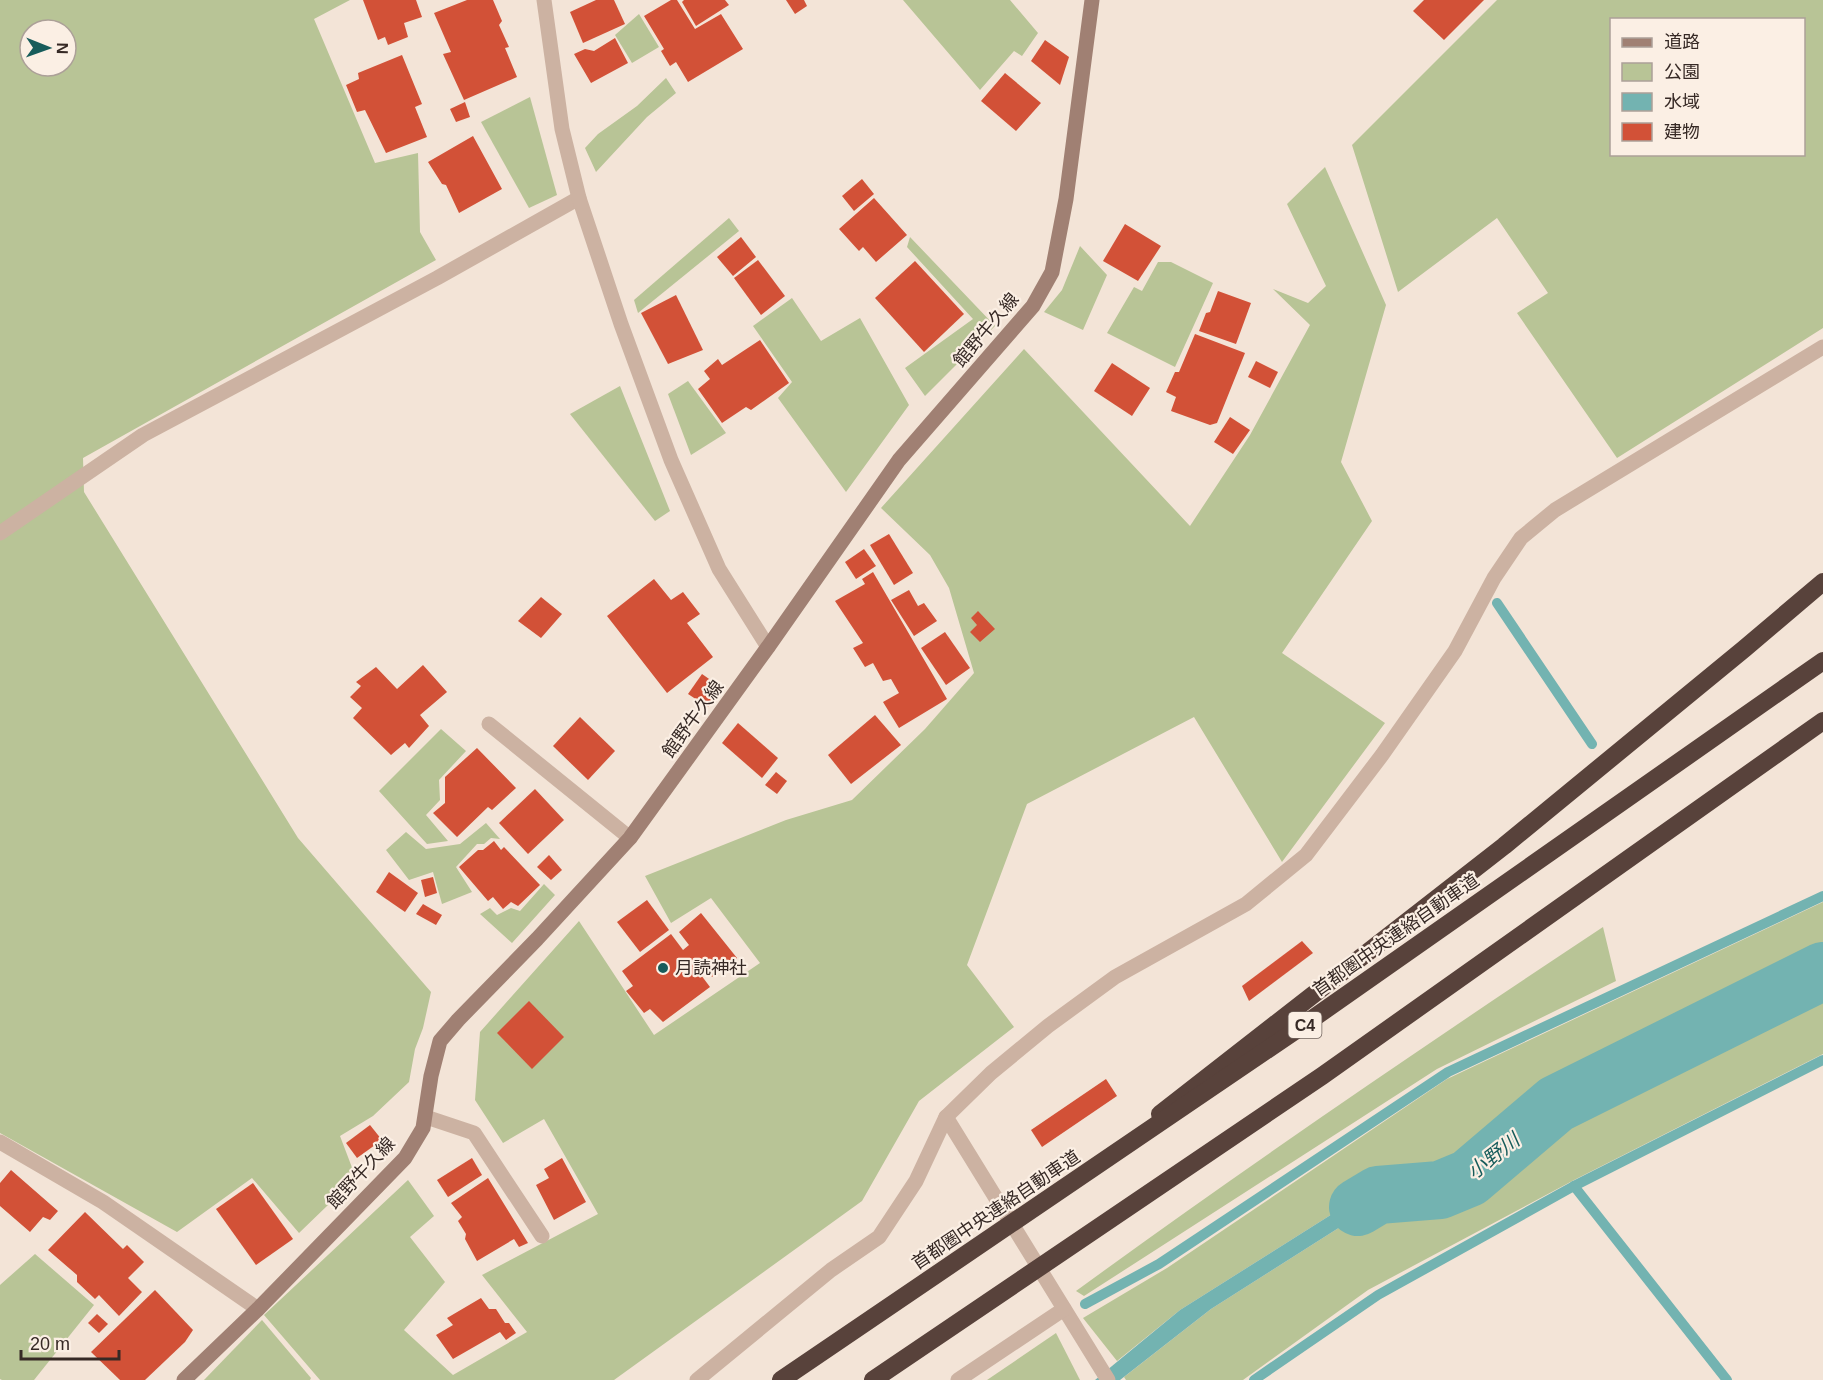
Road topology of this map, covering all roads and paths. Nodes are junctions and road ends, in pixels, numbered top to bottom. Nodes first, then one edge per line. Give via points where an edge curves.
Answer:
1 (544, 0) edge
2 (1092, 0) edge
3 (579, 198) junction
4 (1823, 347) edge
5 (0, 533) edge
6 (1823, 582) edge
7 (768, 647) junction
8 (1823, 661) edge
9 (1823, 721) edge
10 (489, 724) dead end
11 (630, 838) junction
12 (426, 1117) junction
13 (945, 1117) junction
14 (0, 1142) edge
15 (1058, 1193) junction
16 (542, 1236) dead end
17 (258, 1309) junction
18 (1064, 1309) junction
19 (184, 1380) edge
20 (697, 1380) edge
21 (781, 1380) edge
22 (873, 1380) edge
23 (958, 1380) edge
24 (1108, 1380) edge

1 - 3 street via 562,129
2 - 7 main road, 館野牛久線 via 1066,199 1052,272 1033,306 899,460
3 - 5 street via 143,435
3 - 7 street via 671,460 719,569
4 - 13 street via 1556,510 1521,538 1494,578 1455,651 1306,855 1246,904 1115,977 1048,1026
6 - 15 highway, bridge via 1504,846
7 - 11 main road, 館野牛久線
8 - 15 highway, 首都圏中央連絡自動車道 / C4, bridge via 1325,1011
9 - 22 highway, bridge via 1322,1076
10 - 11 street
11 - 12 main road, 館野牛久線 via 440,1041
12 - 16 street via 474,1133
12 - 17 main road, 館野牛久線 via 405,1158
13 - 18 street
13 - 20 street via 916,1181 879,1238 831,1270
14 - 17 street via 103,1202
15 - 21 highway, 首都圏中央連絡自動車道 / C4, bridge
17 - 19 main road, 館野牛久線
18 - 23 street
18 - 24 street

